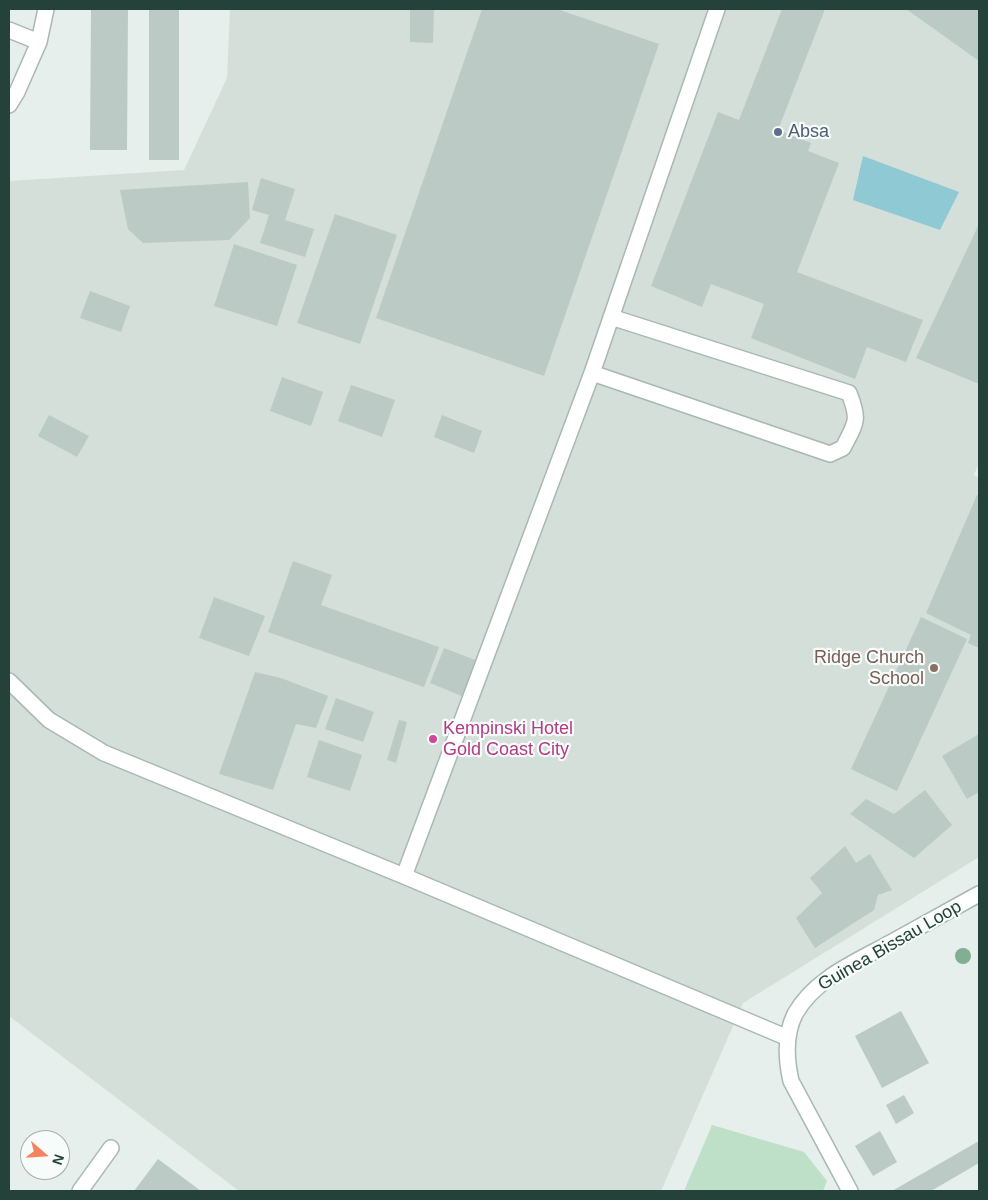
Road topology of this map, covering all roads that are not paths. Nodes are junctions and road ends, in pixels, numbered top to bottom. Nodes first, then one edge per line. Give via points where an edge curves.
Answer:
1 (46, 9) edge
2 (716, 9) edge
3 (9, 30) edge
4 (39, 42) junction
5 (9, 105) edge
6 (611, 317) junction
7 (592, 373) junction
8 (9, 681) edge
9 (404, 876) junction
10 (979, 894) edge
11 (788, 1038) junction
12 (111, 1148) dead end
13 (80, 1191) edge
14 (850, 1191) edge

1 - 4 street
2 - 6 street
3 - 4 street
4 - 5 street
6 - 7 street
6 - 7 street via 849,393 856,412 854,426 843,448 830,454
7 - 9 street
8 - 9 street via 49,720 104,753
9 - 11 street
10 - 11 street, Guinea Bissau Loop via 836,973 810,993 795,1015
11 - 14 street, Guinea Bissau Loop via 786,1061 791,1081
12 - 13 street

